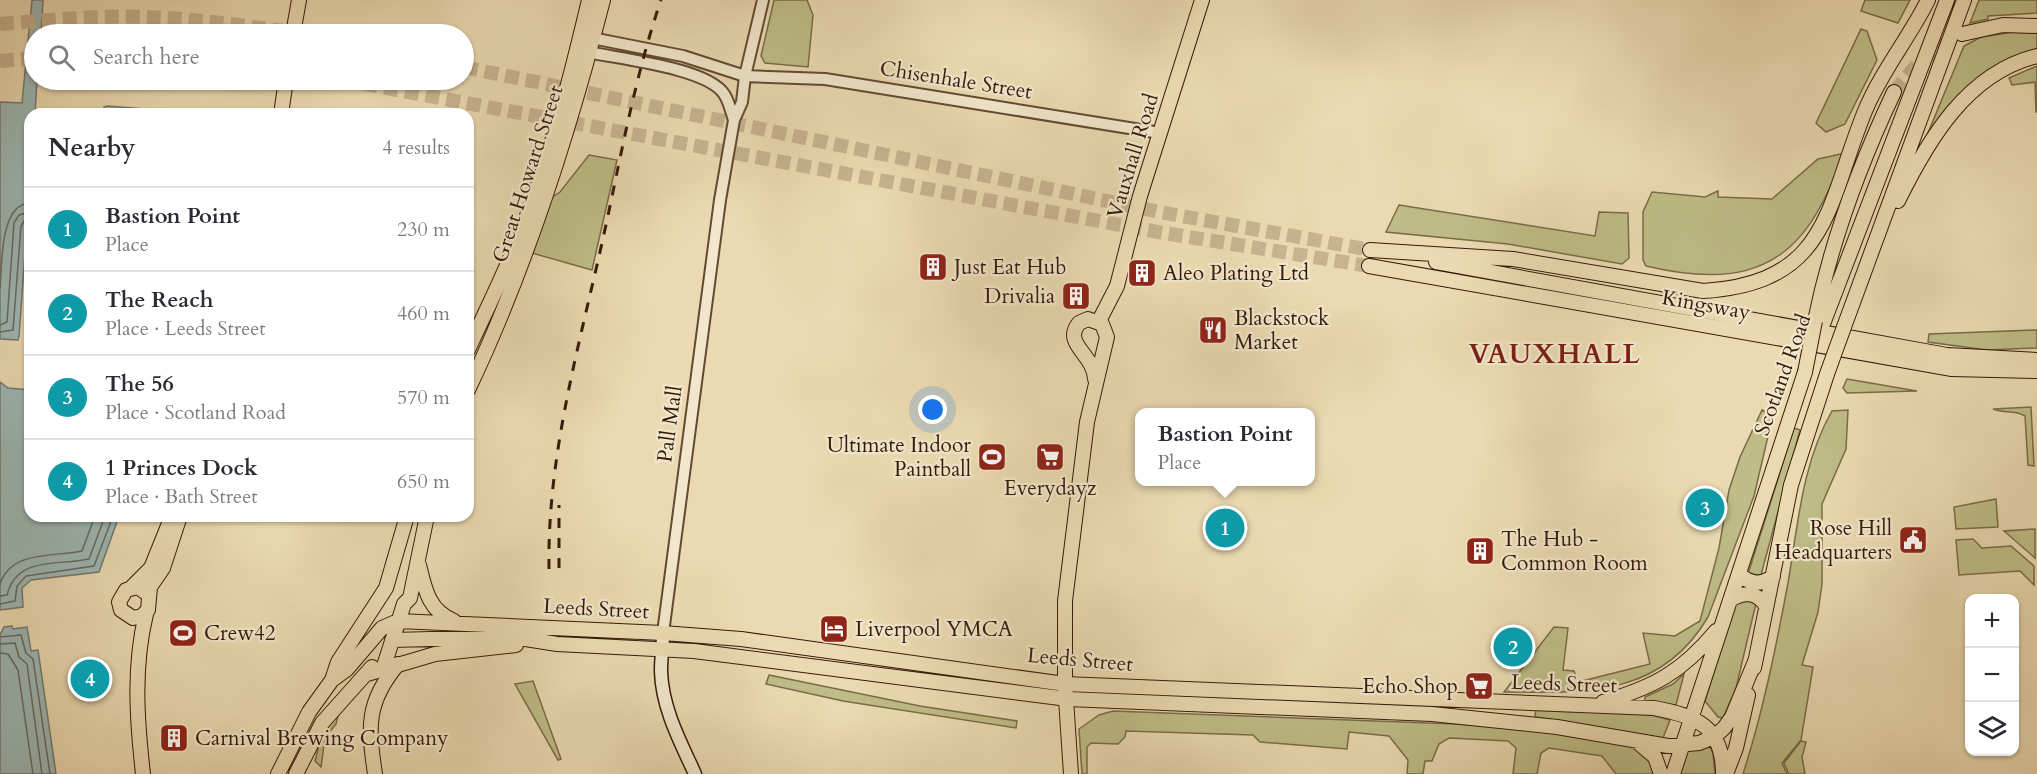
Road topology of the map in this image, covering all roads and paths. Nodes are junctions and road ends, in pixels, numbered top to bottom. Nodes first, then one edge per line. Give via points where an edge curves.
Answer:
1 (299, 0) edge
2 (589, 0) edge
3 (603, 0) edge
4 (763, 0) edge
5 (1202, 0) edge
6 (1928, 0) edge
7 (1947, 0) edge
8 (1965, 0) edge
9 (295, 24) edge
10 (2037, 26) edge
11 (1962, 34) tunnel mouth
12 (592, 38) junction
13 (588, 52) junction
14 (2037, 56) edge
15 (708, 63) junction
16 (683, 70) junction
17 (745, 76) junction
18 (285, 90) edge
19 (1894, 92) tunnel mouth
20 (282, 108) edge
21 (734, 120) junction
22 (1160, 133) junction
23 (555, 150) junction
24 (543, 186) junction
25 (1868, 262) junction
26 (1369, 266) tunnel mouth
27 (1099, 321) junction
28 (1819, 322) junction
29 (474, 337) edge
30 (1104, 346) junction
31 (1081, 350) junction
32 (2037, 360) edge
33 (2037, 371) edge
34 (474, 376) edge
35 (1095, 379) junction
36 (170, 522) edge
37 (178, 522) edge
38 (405, 522) edge
39 (425, 522) edge
40 (418, 560) junction
41 (1739, 574) junction
42 (1773, 576) junction
43 (132, 587) junction
44 (149, 595) junction
45 (380, 600) junction
46 (1730, 600) junction
47 (1766, 606) junction
48 (146, 614) junction
49 (129, 617) junction
50 (399, 621) junction
51 (459, 623) junction
52 (1721, 625) junction
53 (382, 627) junction
54 (663, 633) junction
55 (139, 640) junction
56 (390, 644) junction
57 (557, 644) junction
58 (663, 651) junction
59 (356, 656) junction
60 (1756, 659) junction
61 (380, 671) junction
62 (332, 680) junction
63 (1065, 684) junction
64 (1068, 699) junction
65 (1590, 705) junction
66 (1692, 718) junction
67 (1714, 737) junction
68 (1635, 740) junction
69 (1683, 746) junction
70 (1669, 773) edge
71 (143, 774) edge
72 (278, 774) edge
73 (296, 774) edge
74 (375, 774) edge
75 (695, 774) edge
76 (1071, 774) edge
77 (1725, 774) edge

1 - 9 main road
2 - 23 main road, Great Howard Street
3 - 12 main road, Great Howard Street
4 - 17 street, Pall Mall
5 - 22 main road, Vauxhall Road
6 - 32 main road, Kingsway via 1865,110 1831,211 1805,250 1781,271 1734,289 1703,291 1513,259 1370,250 1947,355
7 - 28 main road, Scotland Road
8 - 25 main road, Scotland Road
10 - 11 main road via 2003,25
12 - 13 main road, Great Howard Street
12 - 15 street, Chisenhale Street
13 - 16 street
13 - 23 main road, Great Howard Street
14 - 25 main road via 2018,61 1961,101 1924,153
15 - 16 street
15 - 17 street, Chisenhale Street
16 - 21 street via 712,81 724,94
17 - 21 street, Pall Mall via 742,102
17 - 22 street, Chisenhale Street via 825,79
18 - 20 main road
19 - 28 main road via 1853,190
21 - 54 street, Pall Mall
22 - 27 main road, Vauxhall Road via 1117,286
23 - 24 main road, Great Howard Street
24 - 29 main road, Great Howard Street
24 - 34 main road, Great Howard Street via 511,292
25 - 42 main road, Scotland Road, bridge via 1791,485
26 - 33 main road, Kingsway via 1952,369
27 - 30 main road via 1107,332
27 - 31 main road via 1088,319 1076,327 1074,342
28 - 41 main road, Scotland Road, bridge
30 - 31 main road via 1091,353
30 - 35 main road
31 - 35 main road via 1092,363
35 - 63 main road via 1065,601
36 - 43 main road via 151,568
37 - 44 main road via 164,568 150,587
38 - 45 main road
39 - 40 main road
40 - 50 main road via 410,598
40 - 51 main road via 428,599 445,618
41 - 42 main road via 1756,583
41 - 46 main road, Scotland Road
42 - 47 main road, Scotland Road
43 - 44 main road
43 - 49 main road via 119,602
44 - 48 main road
45 - 53 main road
45 - 62 main road via 338,662
46 - 47 main road via 1739,594 1751,594
46 - 52 main road, Scotland Road
47 - 60 main road, Scotland Road
48 - 49 main road
48 - 55 main road
49 - 55 main road
50 - 51 main road, Leeds Street
50 - 53 main road
50 - 56 main road
51 - 54 main road, Leeds Street
52 - 65 main road via 1696,654 1667,678 1642,691
52 - 66 main road, Scotland Road
53 - 56 main road
53 - 59 main road
54 - 58 main road, Pall Mall
54 - 63 main road, Leeds Street via 872,655
55 - 71 main road via 137,706
56 - 57 main road, Leeds Street via 513,638
56 - 61 main road
57 - 58 main road, Leeds Street
57 - 61 main road, Leeds Street via 435,654
58 - 64 main road, Leeds Street via 765,659
58 - 75 main road, Pall Mall via 661,671 667,709
59 - 61 main road
59 - 62 main road
60 - 67 main road via 1732,717
60 - 77 main road, Scotland Road via 1738,740
61 - 73 main road via 367,674 322,723
61 - 74 main road via 370,731
62 - 72 main road via 309,712
63 - 64 main road
63 - 65 main road, Leeds Street
64 - 68 main road, Leeds Street via 1432,714
64 - 76 main road
65 - 66 main road, Leeds Street via 1654,708
66 - 67 main road, Leeds Street
66 - 69 main road, Scotland Road
67 - 69 main road, Leeds Street
67 - 77 main road
68 - 69 main road, Leeds Street
68 - 70 main road
69 - 70 main road, Scotland Road

